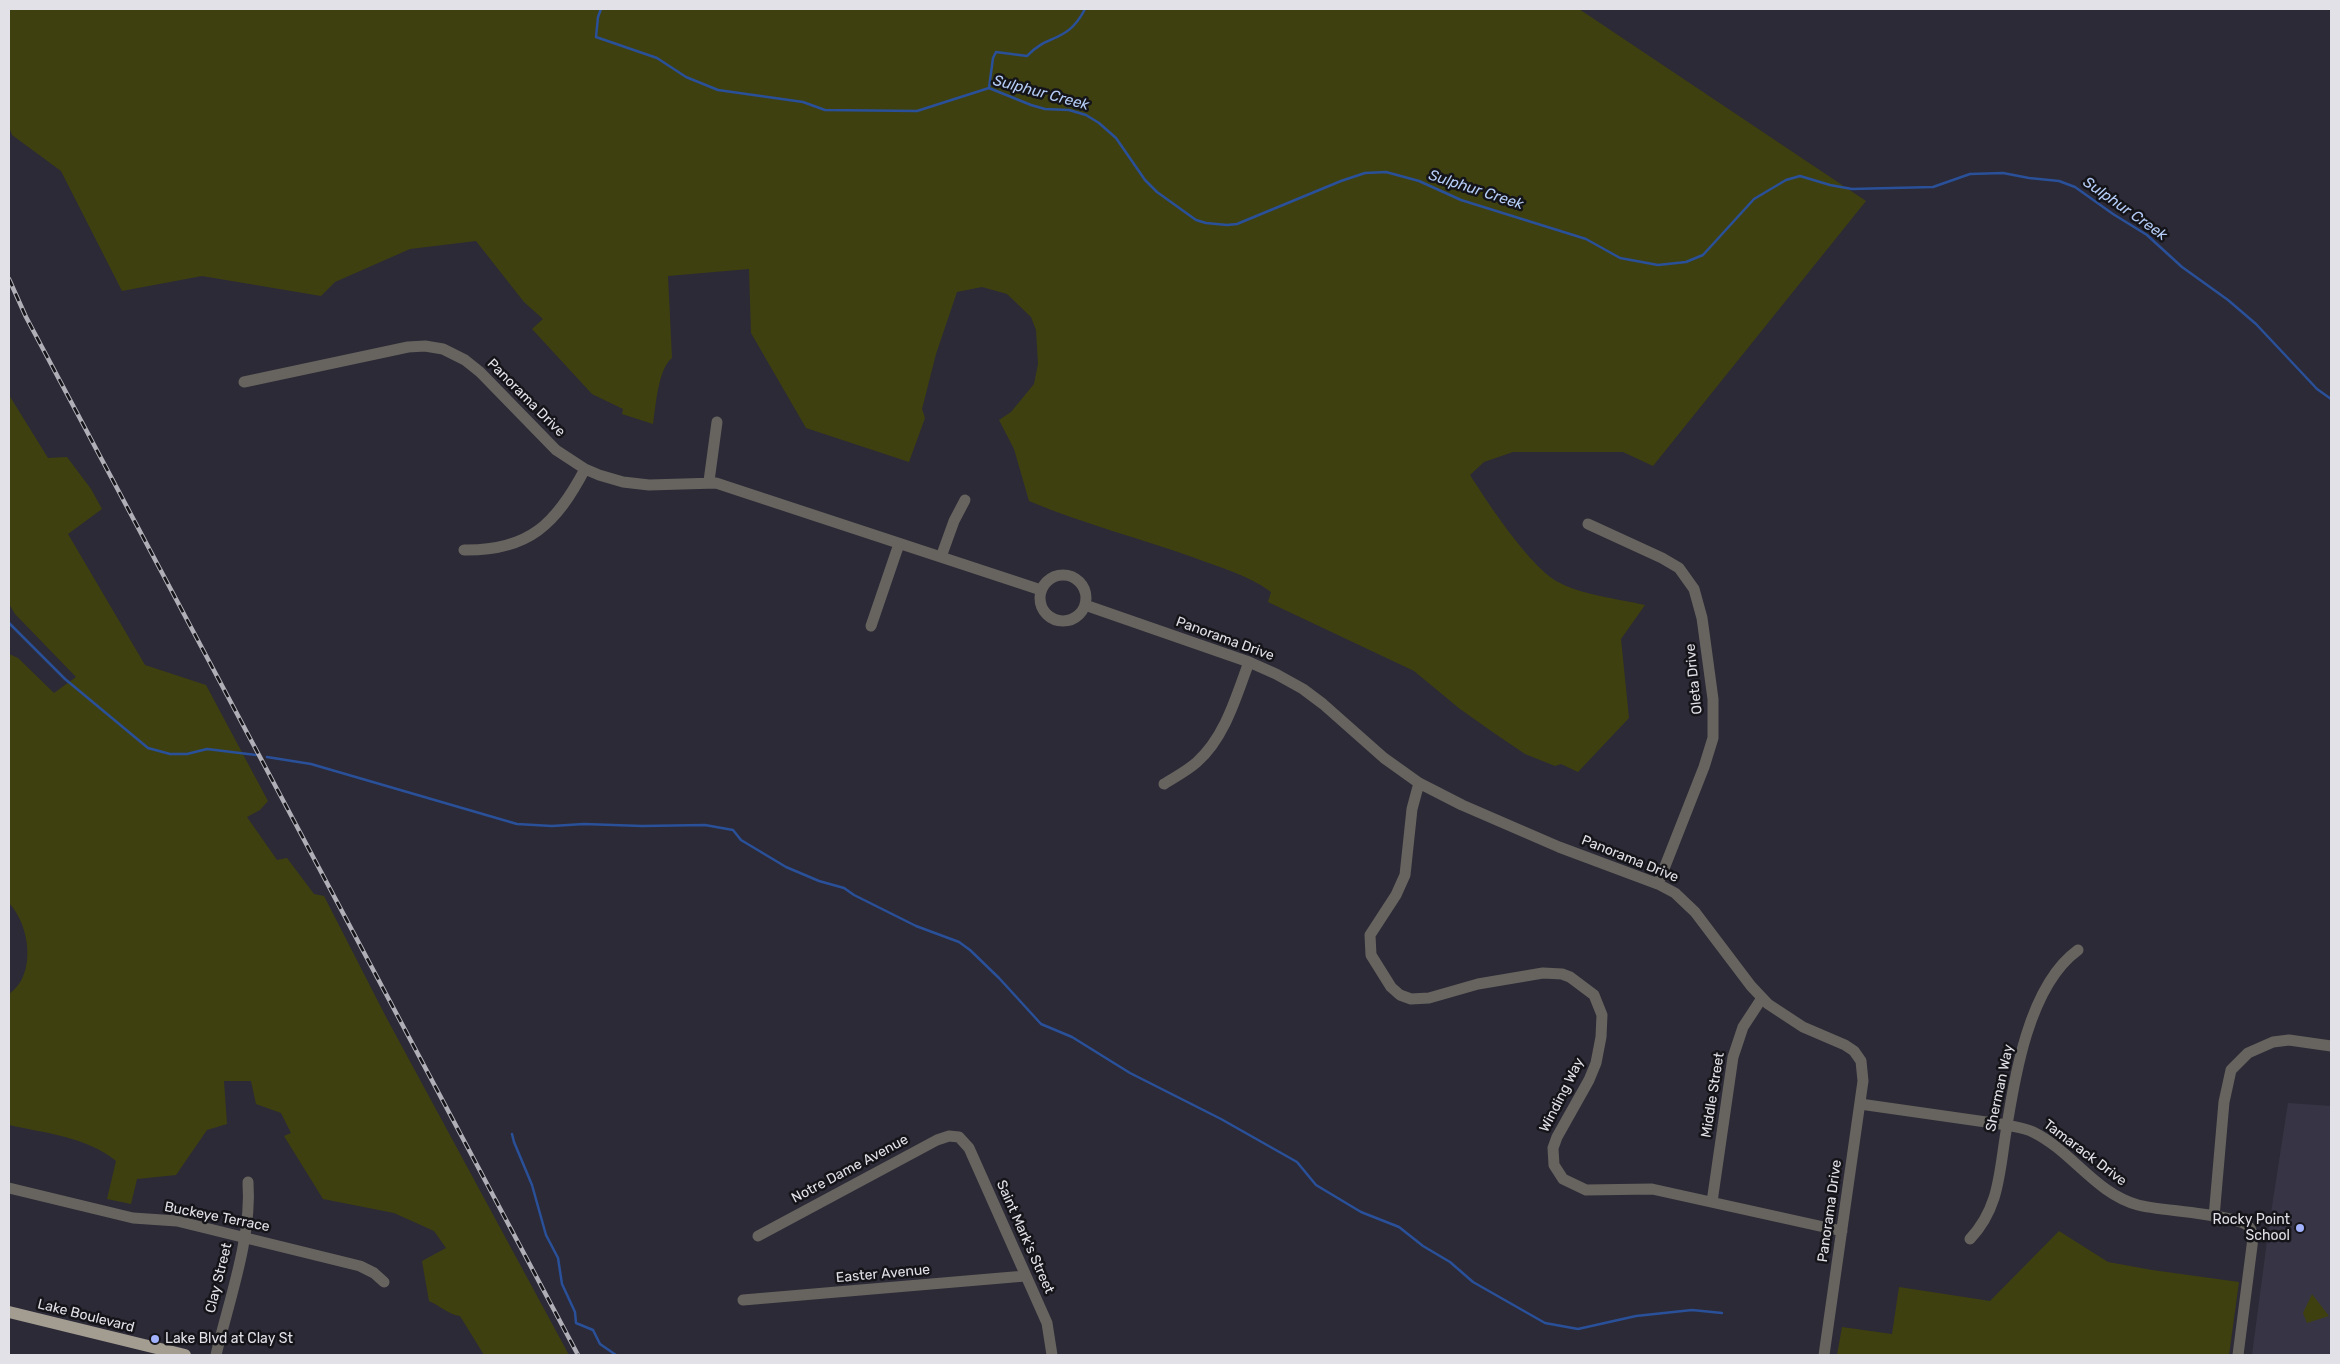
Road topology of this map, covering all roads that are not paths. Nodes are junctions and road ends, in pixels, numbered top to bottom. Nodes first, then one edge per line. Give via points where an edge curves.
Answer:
1 (244, 382) dead end
2 (717, 422) dead end
3 (585, 469) junction
4 (709, 482) junction
5 (965, 500) dead end
6 (1588, 524) dead end
7 (899, 544) junction
8 (464, 550) dead end
9 (941, 557) junction
10 (1041, 590) junction
11 (1085, 605) junction
12 (871, 626) dead end
13 (1249, 662) junction
14 (1419, 782) junction
15 (1164, 784) dead end
16 (1658, 884) junction
17 (2078, 950) dead end
18 (1762, 998) junction
19 (2331, 1046) edge
20 (1860, 1104) junction
21 (2007, 1125) junction
22 (959, 1137) joint
23 (248, 1182) dead end
24 (9, 1188) edge
25 (1712, 1202) junction
26 (2214, 1216) junction
27 (1842, 1231) junction
28 (758, 1236) dead end
29 (245, 1237) junction
30 (1970, 1240) dead end
31 (1025, 1276) junction
32 (384, 1282) dead end
33 (743, 1300) dead end
34 (9, 1312) edge
35 (185, 1355) edge
36 (216, 1355) edge
37 (1052, 1355) edge
38 (1824, 1355) edge
39 (2238, 1355) edge

1 - 3 street, Panorama Drive via 408,347 443,349 480,372 540,436
2 - 4 street
3 - 4 street, Panorama Drive via 623,482 649,485
3 - 8 street via 556,516 534,535 496,549
4 - 7 street, Panorama Drive
5 - 9 street
6 - 16 street, Oleta Drive via 1679,568 1694,589 1702,618 1713,700 1713,738
7 - 9 street, Panorama Drive
7 - 12 street
9 - 10 street, Panorama Drive
10 - 11 street via 1056,576 1070,576 1082,585
10 - 11 street via 1042,606 1057,620 1076,616
11 - 13 street, Panorama Drive
13 - 14 street, Panorama Drive via 1303,689 1398,769
13 - 15 street via 1212,746 1196,763
14 - 16 street, Panorama Drive via 1462,805 1559,847
14 - 25 street, Winding Way via 1412,808 1406,875 1372,930 1369,942 1373,961 1386,981 1396,992 1411,999 1543,973 1562,974 1583,984 1601,1008 1601,1037 1589,1080 1554,1144 1552,1158 1555,1168 1568,1183 1586,1190 1652,1189
16 - 18 street, Panorama Drive via 1688,904
17 - 21 street, Sherman Way via 2057,971 2039,999 2023,1051
18 - 20 street, Panorama Drive via 1803,1027 1854,1051 1863,1066
18 - 25 street, Middle Street via 1743,1027 1733,1057
19 - 26 street via 2290,1040 2273,1042 2248,1053 2231,1070 2224,1102
20 - 21 street, Tamarack Drive
20 - 27 street, Panorama Drive
21 - 26 street, Tamarack Drive via 2025,1129 2046,1140 2098,1184 2124,1201
21 - 30 street, Sherman Way via 1996,1197 1984,1222
22 - 28 street, Notre Dame Avenue via 937,1140
22 - 31 street, Saint Mark's Street via 969,1148
23 - 29 street, Clay Street via 250,1201
24 - 29 street, Buckeye Terrace via 134,1218 177,1221
25 - 27 street, Winding Way
26 - 39 street, Tamarack Drive via 2249,1226 2253,1238
27 - 38 street, Panorama Drive
29 - 32 street, Buckeye Terrace via 360,1266 374,1272
29 - 36 street, Clay Street
31 - 33 street, Easter Avenue
31 - 37 street, Saint Mark's Street via 1047,1324
34 - 35 main road, Lake Boulevard

